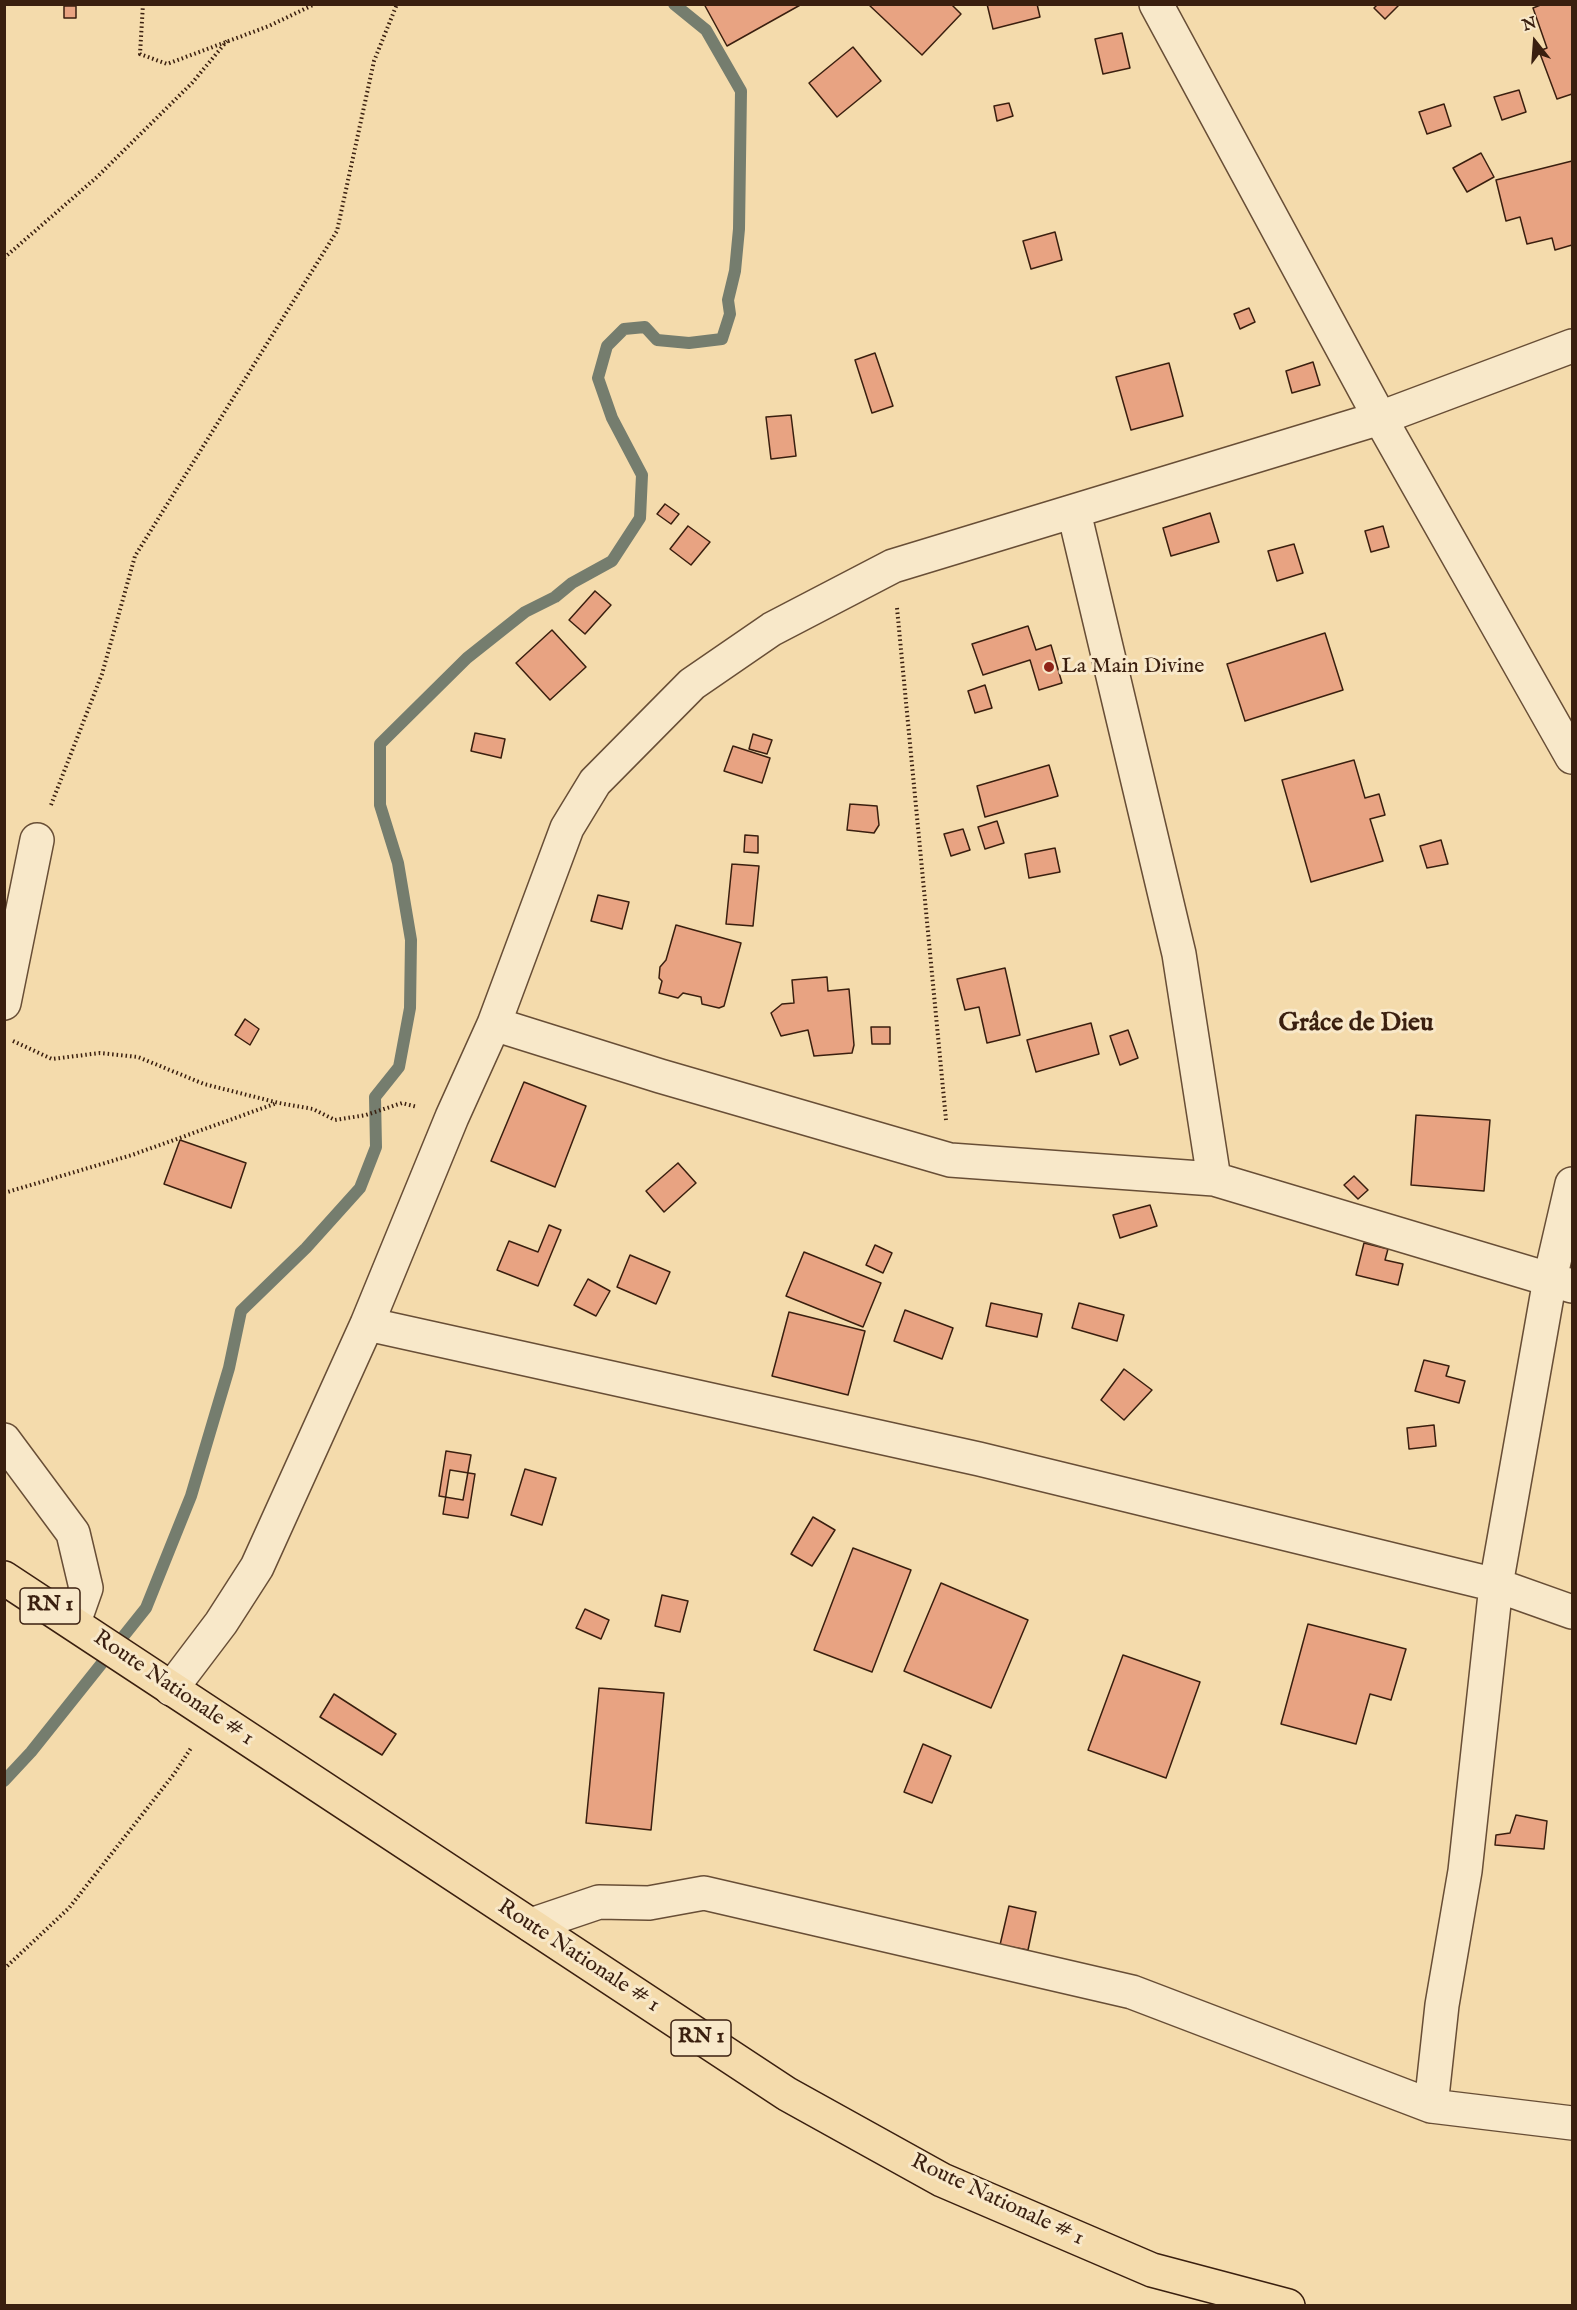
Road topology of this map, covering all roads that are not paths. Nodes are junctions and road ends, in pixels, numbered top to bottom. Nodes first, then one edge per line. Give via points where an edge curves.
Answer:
1 (1156, 4) edge
2 (1572, 346) edge
3 (1380, 418) junction
4 (1074, 512) junction
5 (1572, 758) edge
6 (37, 840) road end
7 (4, 1003) edge
8 (494, 1024) junction
9 (1214, 1179) junction
10 (1572, 1184) edge
11 (1561, 1282) edge
12 (367, 1324) junction
13 (4, 1440) edge
14 (4, 1578) edge
15 (1496, 1585) junction
16 (1572, 1612) edge
17 (84, 1629) junction
18 (165, 1685) junction
19 (531, 1925) junction
20 (1431, 2106) junction
21 (1572, 2123) edge
22 (1288, 2306) edge

1 - 3 street
2 - 3 street
3 - 4 street
3 - 5 street
4 - 8 street via 893,566 772,629 692,684 595,782 567,828
4 - 9 street via 1179,954
6 - 7 street
8 - 9 street via 950,1160
8 - 12 street
9 - 11 street
10 - 11 street
11 - 15 street
12 - 15 street via 979,1459
12 - 18 street via 257,1567 221,1623
13 - 17 street via 73,1533 86,1588
14 - 17 main road, Route Nationale # 1 / RN 1
15 - 16 street
15 - 20 street via 1465,1871 1442,2005
17 - 18 main road, Route Nationale # 1 / RN 1
18 - 19 main road, Route Nationale # 1 / RN 1
19 - 20 street via 599,1902 649,1903 704,1893 1132,1992
19 - 22 main road, Route Nationale # 1 / RN 1 via 787,2094 942,2180 1152,2270
20 - 21 street

